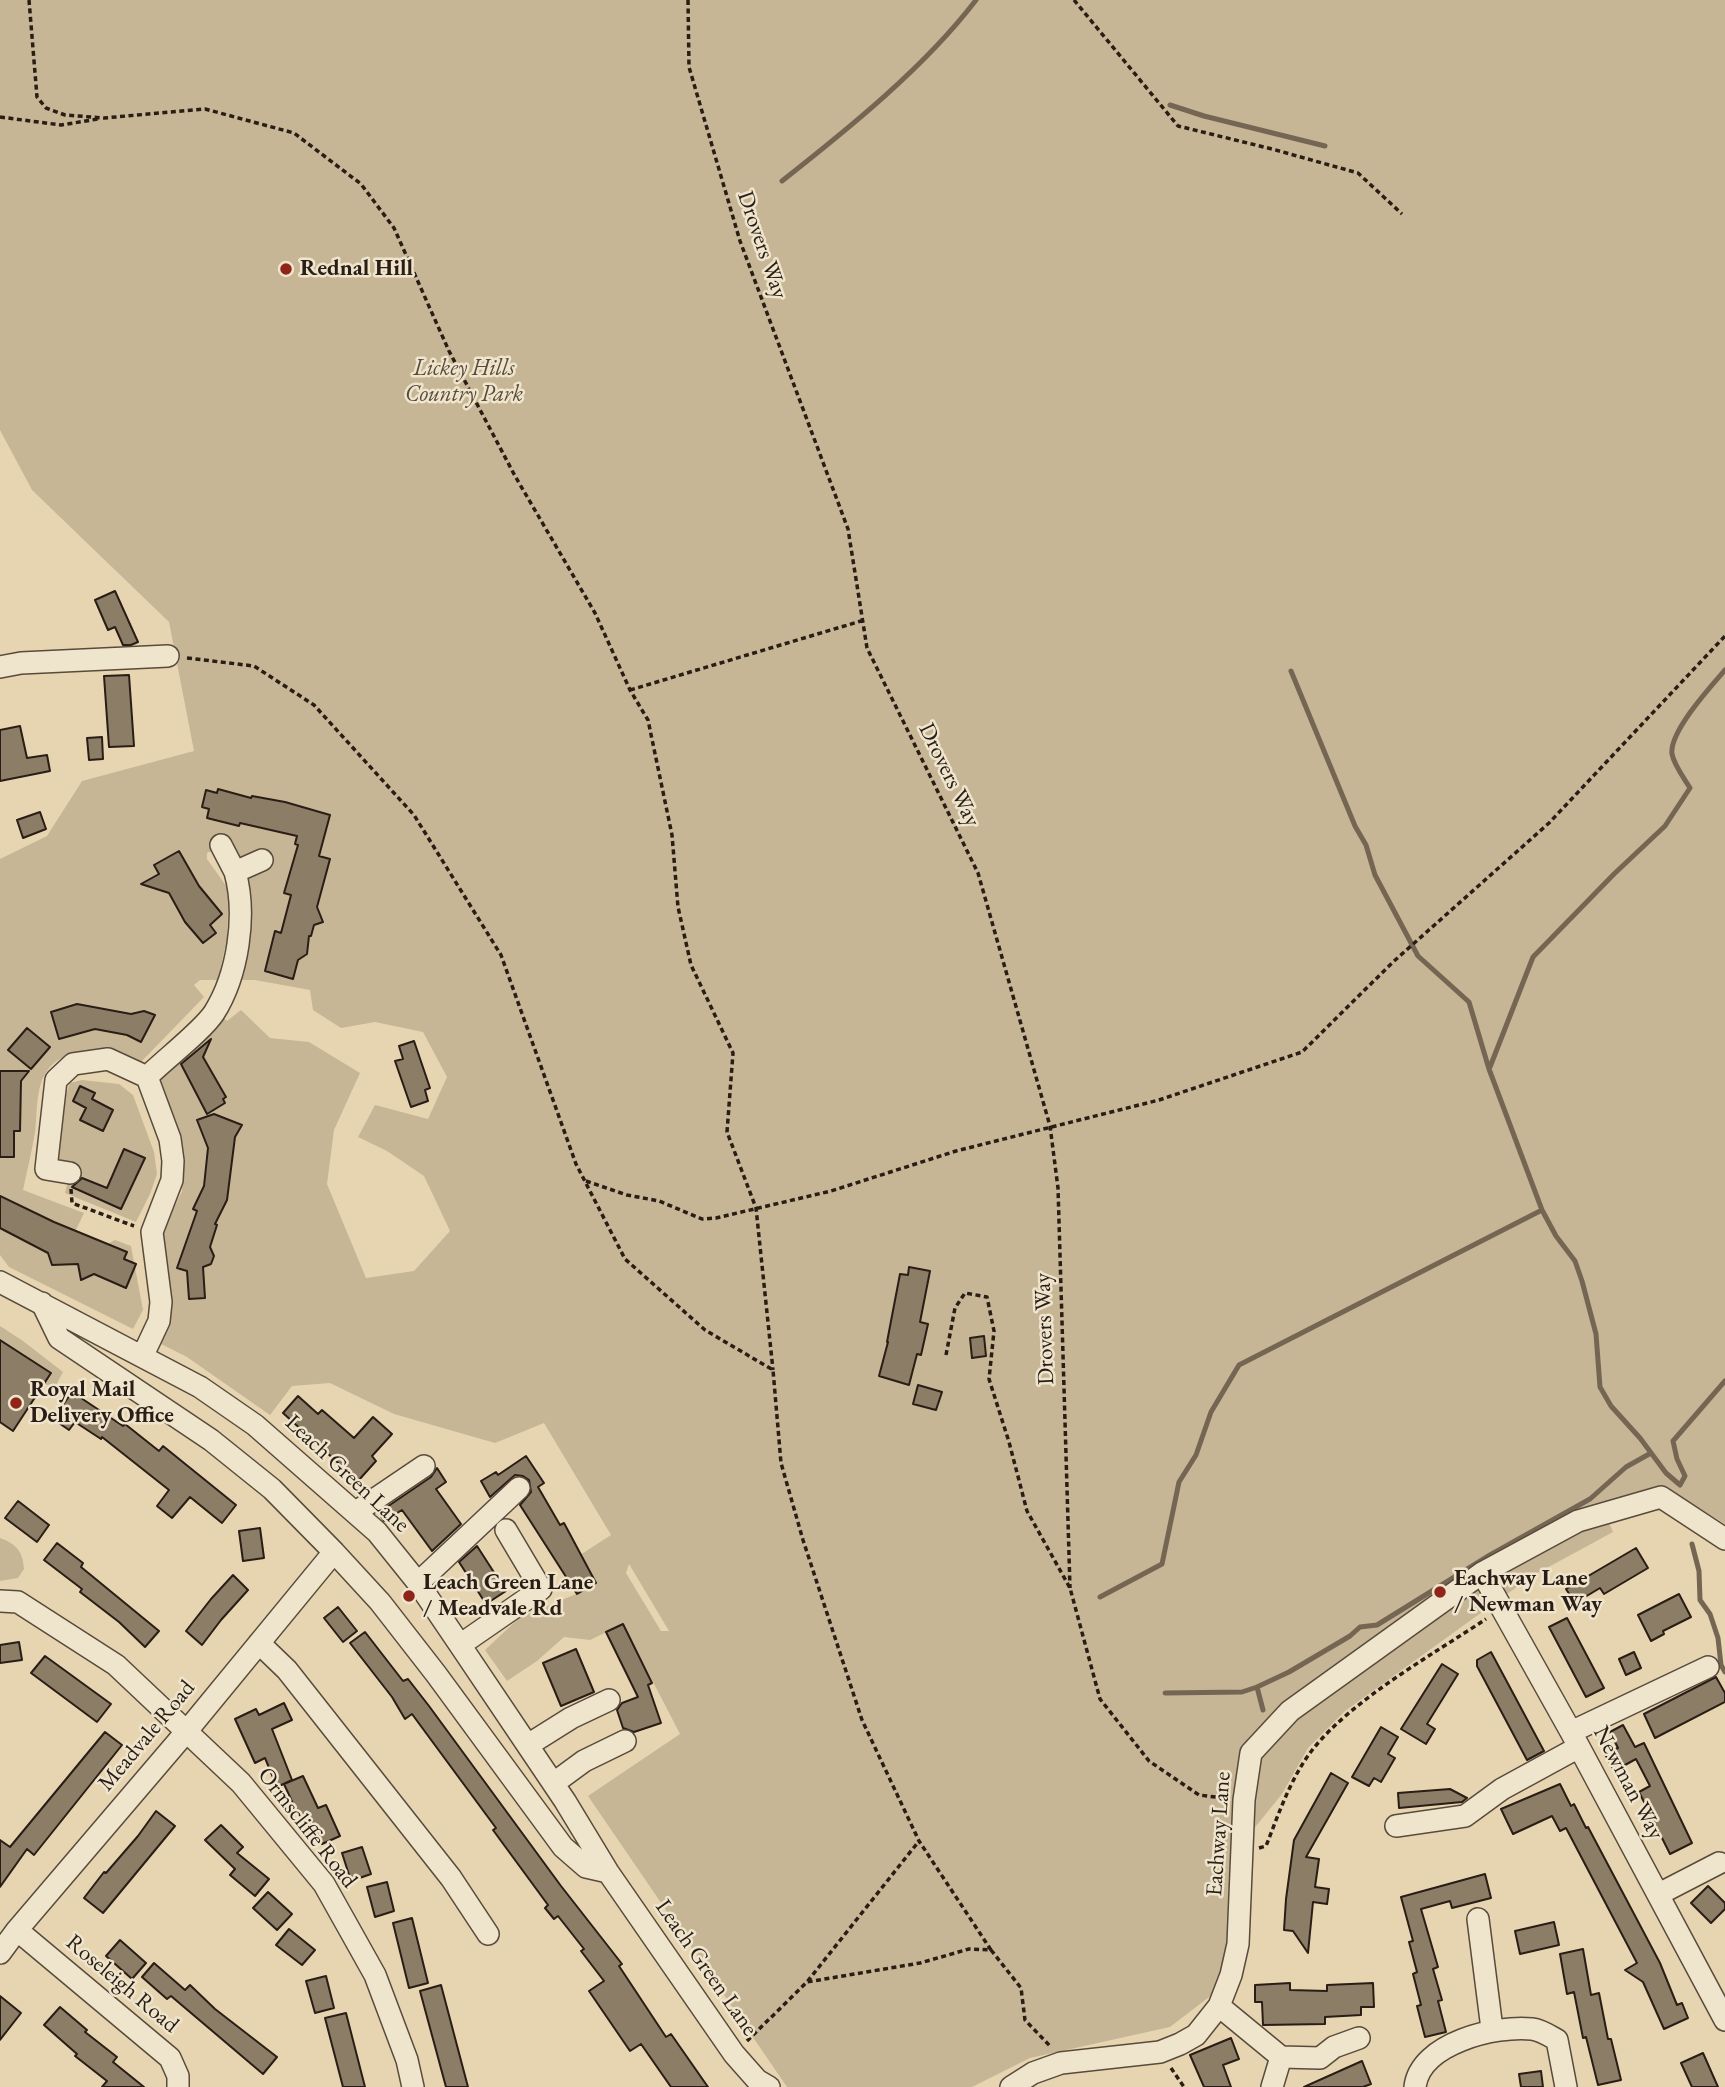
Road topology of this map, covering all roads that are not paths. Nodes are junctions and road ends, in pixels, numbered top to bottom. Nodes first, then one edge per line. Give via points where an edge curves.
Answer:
1 (168, 656) road end
2 (0, 667) edge
3 (221, 845) dead end
4 (262, 860) dead end
5 (235, 872) junction
6 (147, 1077) junction
7 (70, 1173) road end
8 (0, 1282) edge
9 (42, 1303) junction
10 (143, 1355) junction
11 (424, 1466) dead end
12 (519, 1488) dead end
13 (356, 1512) junction
14 (506, 1530) dead end
15 (1725, 1539) edge
16 (334, 1552) junction
17 (1482, 1573) junction
18 (418, 1583) junction
19 (0, 1601) edge
20 (259, 1643) junction
21 (460, 1645) junction
22 (1708, 1667) dead end
23 (609, 1700) dead end
24 (186, 1732) junction
25 (1575, 1739) junction
26 (625, 1741) dead end
27 (528, 1745) junction
28 (554, 1783) junction
29 (1396, 1826) dead end
30 (1723, 1864) edge
31 (608, 1872) junction
32 (1659, 1894) junction
33 (1478, 1919) dead end
34 (17, 1930) junction
35 (488, 1934) dead end
36 (0, 1953) edge
37 (1219, 2006) junction
38 (1725, 2020) edge
39 (1492, 2029) junction
40 (1359, 2038) dead end
41 (1281, 2057) junction
42 (1272, 2085) edge
43 (178, 2087) edge
44 (413, 2087) edge
45 (769, 2087) edge
46 (1012, 2087) edge
47 (1415, 2087) edge
48 (1566, 2087) edge

1 - 2 street
3 - 5 street
4 - 5 street
5 - 6 street via 240,891 238,938 224,993 212,1015
6 - 7 street via 108,1059 73,1064 56,1080 46,1169
6 - 10 street via 170,1139 173,1161 172,1180 152,1233 161,1302 159,1321
8 - 9 street, Leach Green Lane
9 - 10 street, Leach Green Lane
9 - 16 street via 59,1338 211,1440 272,1489
10 - 13 street, Leach Green Lane via 255,1425
11 - 13 street
12 - 18 street
13 - 18 street, Leach Green Lane
14 - 21 street via 541,1589
15 - 17 street, Eachway Lane via 1661,1497 1578,1521
16 - 20 street, Meadvale Road
16 - 31 street via 436,1674 563,1847 586,1867
17 - 25 street, Newman Way
17 - 37 street, Eachway Lane via 1290,1711 1251,1753 1244,1800 1238,1944
18 - 21 street, Leach Green Lane
19 - 24 street, Ormscliffe Road via 18,1602 116,1665
20 - 24 street, Meadvale Road
20 - 35 street via 287,1670 442,1867
21 - 27 street, Leach Green Lane
22 - 25 street
23 - 27 street
24 - 34 street, Meadvale Road
24 - 44 street, Ormscliffe Road via 241,1783 324,1884 375,1975
25 - 29 street via 1465,1816
25 - 32 street, Newman Way
26 - 28 street
27 - 28 street, Leach Green Lane
28 - 31 street, Leach Green Lane
30 - 32 street
31 - 45 street, Leach Green Lane via 734,2054
32 - 38 street, Newman Way
33 - 39 street
34 - 36 street, Meadvale Road
34 - 43 street, Roseleigh Road via 170,2058
37 - 41 street
37 - 46 street, Eachway Lane via 1196,2035 1160,2052 1061,2063
39 - 47 street via 1449,2045 1422,2070
39 - 48 street via 1535,2029 1557,2040
40 - 41 street via 1320,2058
41 - 42 street

